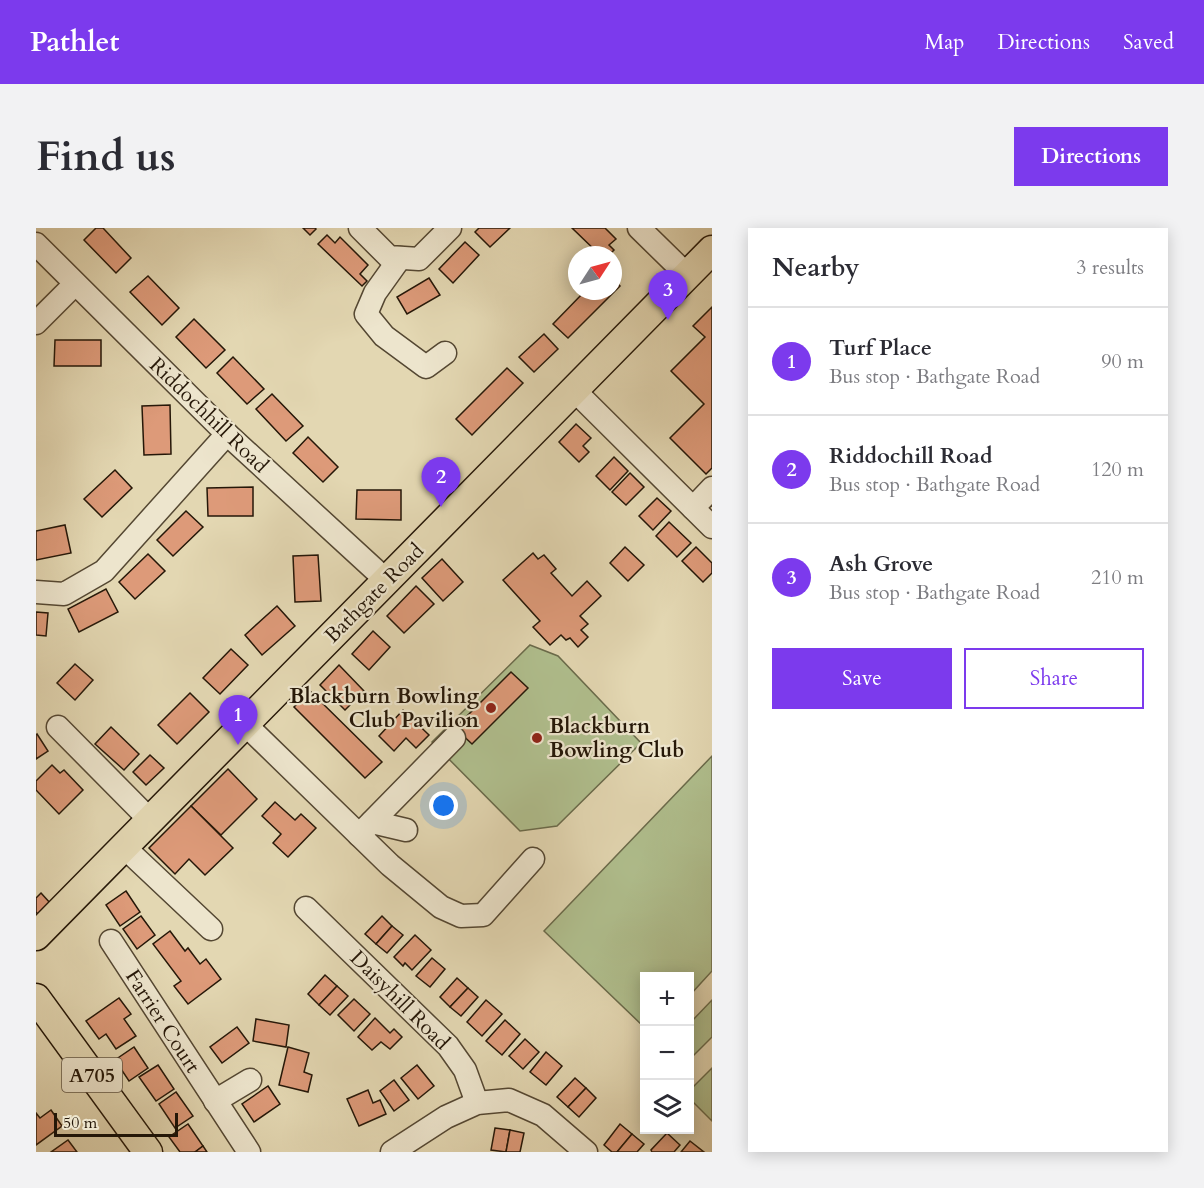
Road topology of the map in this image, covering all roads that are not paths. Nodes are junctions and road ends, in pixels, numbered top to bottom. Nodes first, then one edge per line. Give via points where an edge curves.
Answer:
1 (360, 228) edge
2 (450, 228) edge
3 (639, 228) edge
4 (36, 244) edge
5 (712, 250) edge
6 (400, 258) junction
7 (687, 275) junction
8 (75, 284) junction
9 (36, 323) edge
10 (445, 353) dead end
11 (574, 390) junction
12 (227, 434) junction
13 (712, 488) edge
14 (693, 508) junction
15 (712, 527) edge
16 (386, 580) junction
17 (36, 592) edge
18 (245, 724) junction
19 (58, 727) dead end
20 (454, 738) dead end
21 (150, 820) junction
22 (366, 828) junction
23 (406, 830) dead end
24 (124, 847) junction
25 (533, 859) dead end
26 (306, 908) dead end
27 (211, 929) dead end
28 (36, 936) edge
29 (111, 941) dead end
30 (36, 998) edge
31 (250, 1080) dead end
32 (215, 1101) junction
33 (477, 1103) junction
34 (148, 1152) edge
35 (249, 1152) edge
36 (392, 1152) edge
37 (586, 1152) edge

1 - 6 street via 389,257
2 - 6 street via 419,259
3 - 7 street
4 - 8 street, Riddochhill Road
5 - 7 main road, Bathgate Road
6 - 10 street via 375,293 366,315 384,336 426,367
7 - 11 main road, Bathgate Road
8 - 9 street
8 - 12 street, Riddochhill Road
11 - 14 street
11 - 16 main road, Bathgate Road
12 - 16 street, Riddochhill Road
12 - 17 street via 104,571 64,594
13 - 14 street
14 - 15 street
16 - 18 main road, Bathgate Road
18 - 21 main road, Bathgate Road
18 - 22 street
19 - 21 street
20 - 22 street
21 - 24 main road, Bathgate Road
22 - 23 street
22 - 25 street via 390,865 441,907 461,916 483,915
24 - 27 street
24 - 28 main road, Bathgate Road
26 - 33 street, Daisyhill Road via 448,1046 465,1070
29 - 32 street, Farrier Court
30 - 34 main road, A705
31 - 32 street
32 - 35 street, Farrier Court
33 - 36 street via 446,1117
33 - 37 street via 509,1100 543,1115

